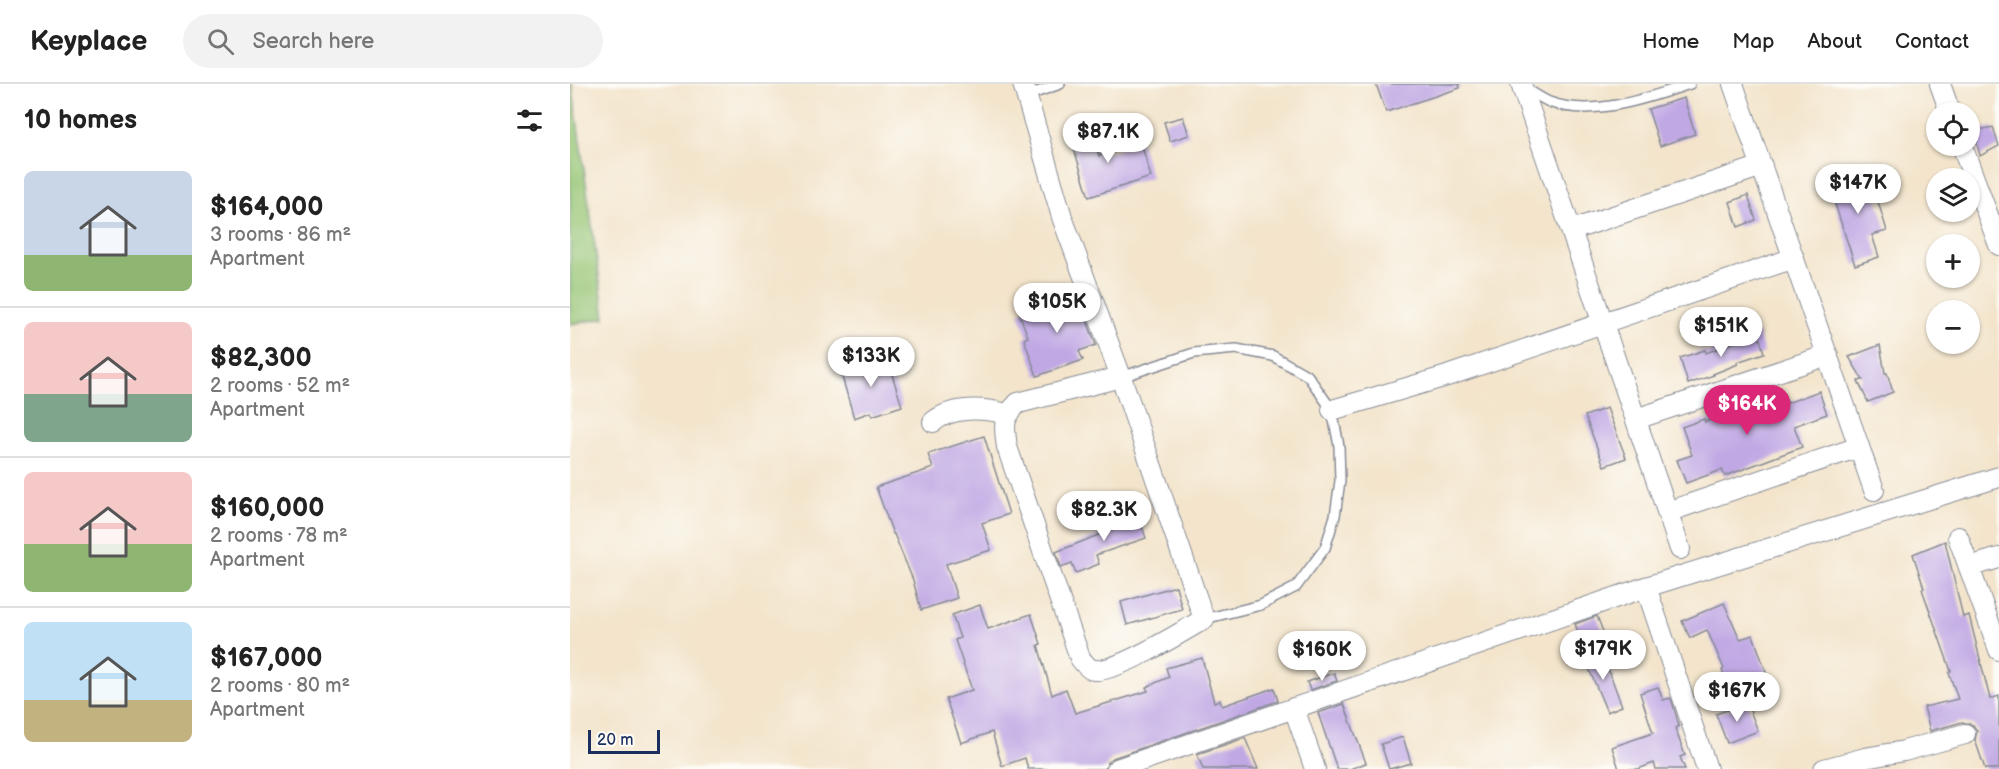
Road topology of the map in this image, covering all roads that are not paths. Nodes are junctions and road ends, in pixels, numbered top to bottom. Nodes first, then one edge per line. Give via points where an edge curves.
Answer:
1 (1060, 84) edge
2 (1690, 84) edge
3 (1733, 84) edge
4 (1940, 84) edge
5 (1521, 85) edge
6 (1025, 90) edge
7 (1946, 102) edge
8 (1966, 156) edge
9 (1762, 166) junction
10 (1572, 230) junction
11 (1999, 245) edge
12 (1794, 258) junction
13 (1603, 322) junction
14 (1827, 355) junction
15 (1121, 377) junction
16 (1332, 411) junction
17 (1007, 414) junction
18 (1636, 419) junction
19 (933, 422) dead end
20 (1859, 447) junction
21 (1999, 477) edge
22 (1874, 490) dead end
23 (1667, 512) junction
24 (1958, 537) dead end
25 (1680, 549) dead end
26 (1999, 558) edge
27 (1969, 567) junction
28 (1646, 587) junction
29 (1204, 619) junction
30 (1999, 650) edge
31 (1294, 708) junction
32 (1965, 734) dead end
33 (1117, 769) edge
34 (1315, 769) edge
35 (1707, 769) edge
36 (1824, 769) edge

1 - 6 lane
2 - 5 lane via 1602,107 1550,102
3 - 9 street
4 - 7 street
5 - 10 street
6 - 15 street via 1062,217
8 - 11 street
9 - 10 street
9 - 12 street
10 - 13 street
12 - 13 street
12 - 14 street
13 - 16 street
13 - 18 street
14 - 18 street
14 - 20 street
15 - 16 lane via 1194,353 1236,349 1273,356 1308,376
15 - 17 street via 1018,403
15 - 29 street
16 - 29 lane via 1340,481 1325,548 1296,587 1261,605
17 - 19 street via 963,411 942,414
17 - 29 street via 1007,447 1080,658 1088,668 1109,669
18 - 23 street
20 - 22 street
20 - 23 street
21 - 28 street
23 - 25 street
24 - 27 street
26 - 27 street
27 - 30 street
28 - 31 street
28 - 35 street
31 - 33 street
31 - 34 street
32 - 36 street

